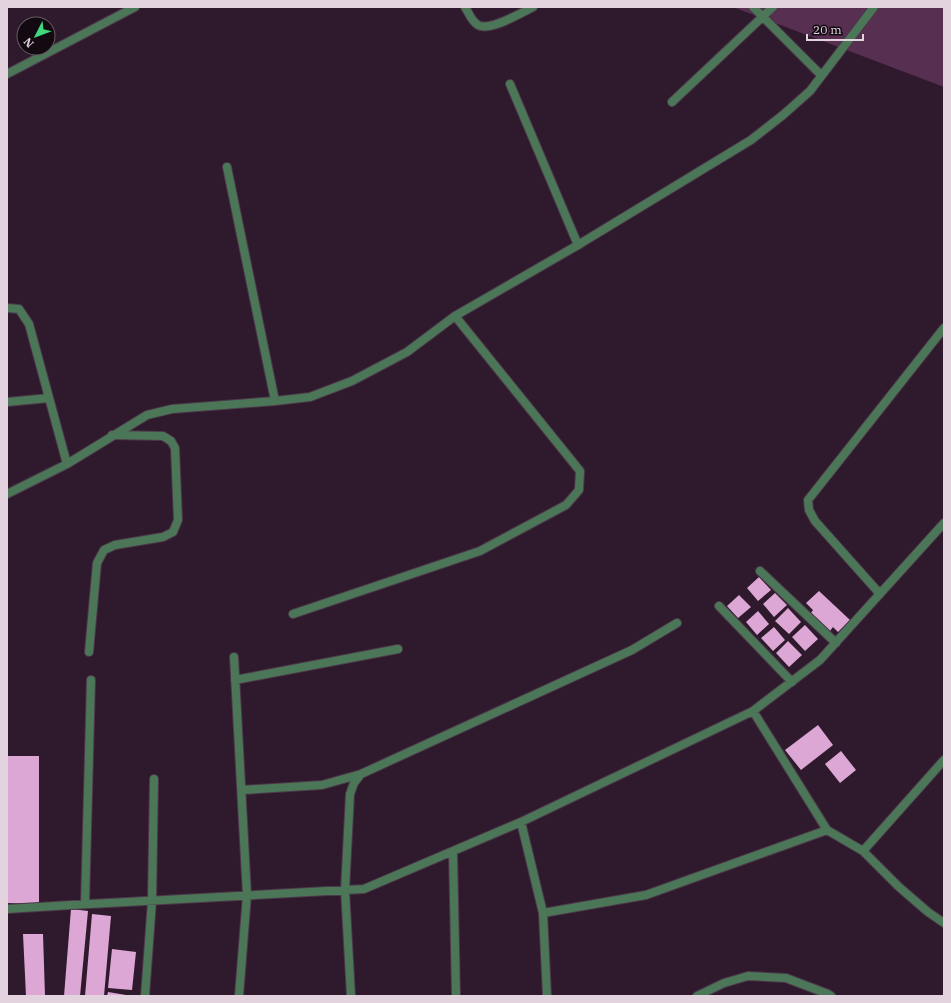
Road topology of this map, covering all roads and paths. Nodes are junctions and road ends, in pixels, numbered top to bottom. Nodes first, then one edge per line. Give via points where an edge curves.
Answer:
1 (135, 7) edge
2 (465, 7) edge
3 (533, 7) edge
4 (753, 7) edge
5 (773, 7) edge
6 (874, 7) edge
7 (763, 17) junction
8 (7, 74) edge
9 (821, 75) junction
10 (510, 84) dead end
11 (672, 102) dead end
12 (226, 167) dead end
13 (578, 245) junction
14 (7, 308) edge
15 (455, 316) junction
16 (944, 328) edge
17 (49, 398) junction
18 (274, 401) junction
19 (7, 402) edge
20 (112, 435) junction
21 (67, 464) junction
22 (7, 494) edge
23 (944, 523) edge
24 (760, 571) dead end
25 (880, 594) junction
26 (719, 606) dead end
27 (294, 614) dead end
28 (677, 623) dead end
29 (836, 643) junction
30 (398, 648) dead end
31 (89, 652) dead end
32 (234, 657) dead end
33 (91, 680) dead end
34 (236, 680) junction
35 (792, 682) junction
36 (754, 711) junction
37 (944, 760) edge
38 (361, 774) junction
39 (154, 779) dead end
40 (242, 790) junction
41 (522, 822) junction
42 (828, 830) junction
43 (864, 851) junction
44 (453, 852) junction
45 (345, 890) junction
46 (247, 895) junction
47 (152, 901) junction
48 (85, 904) junction
49 (7, 910) edge
50 (543, 913) junction
51 (944, 923) edge
52 (145, 996) edge
53 (239, 996) edge
54 (351, 996) edge
55 (456, 996) edge
56 (547, 996) edge
57 (697, 996) edge
58 (831, 996) edge

1 - 8 street
2 - 3 street via 479,26 488,26 498,24
4 - 7 street
5 - 7 street
6 - 9 street
7 - 9 street
7 - 11 street
9 - 13 street via 810,91 751,140
10 - 13 street
12 - 18 street
13 - 15 street
14 - 17 street via 20,309 29,324
15 - 18 street via 407,352 352,381 310,397
15 - 27 street via 580,471 579,490 566,506 480,551
16 - 25 street via 808,500 809,510 815,521
17 - 19 street
17 - 21 street
18 - 20 street via 172,409 147,415
20 - 21 street
20 - 31 street via 163,436 171,441 175,448 178,520 173,532 163,537 115,545 104,550 97,563
21 - 22 street
23 - 25 street
24 - 29 street
25 - 29 street
26 - 35 street
28 - 38 street via 632,650
29 - 35 street via 820,660
30 - 34 street
32 - 34 street
33 - 48 street
34 - 40 street
35 - 36 street
36 - 41 street
36 - 42 street
37 - 43 street
38 - 40 street via 322,785
38 - 45 street via 350,794
39 - 47 street
40 - 46 street
41 - 44 street
41 - 50 street
42 - 43 street
42 - 50 street via 646,895
43 - 51 street via 899,887
44 - 45 street via 364,889
44 - 55 street
45 - 46 street
45 - 54 street
46 - 47 street
46 - 53 street
47 - 48 street
47 - 52 street
48 - 49 street
50 - 56 street
57 - 58 street via 724,983 748,976 786,978

